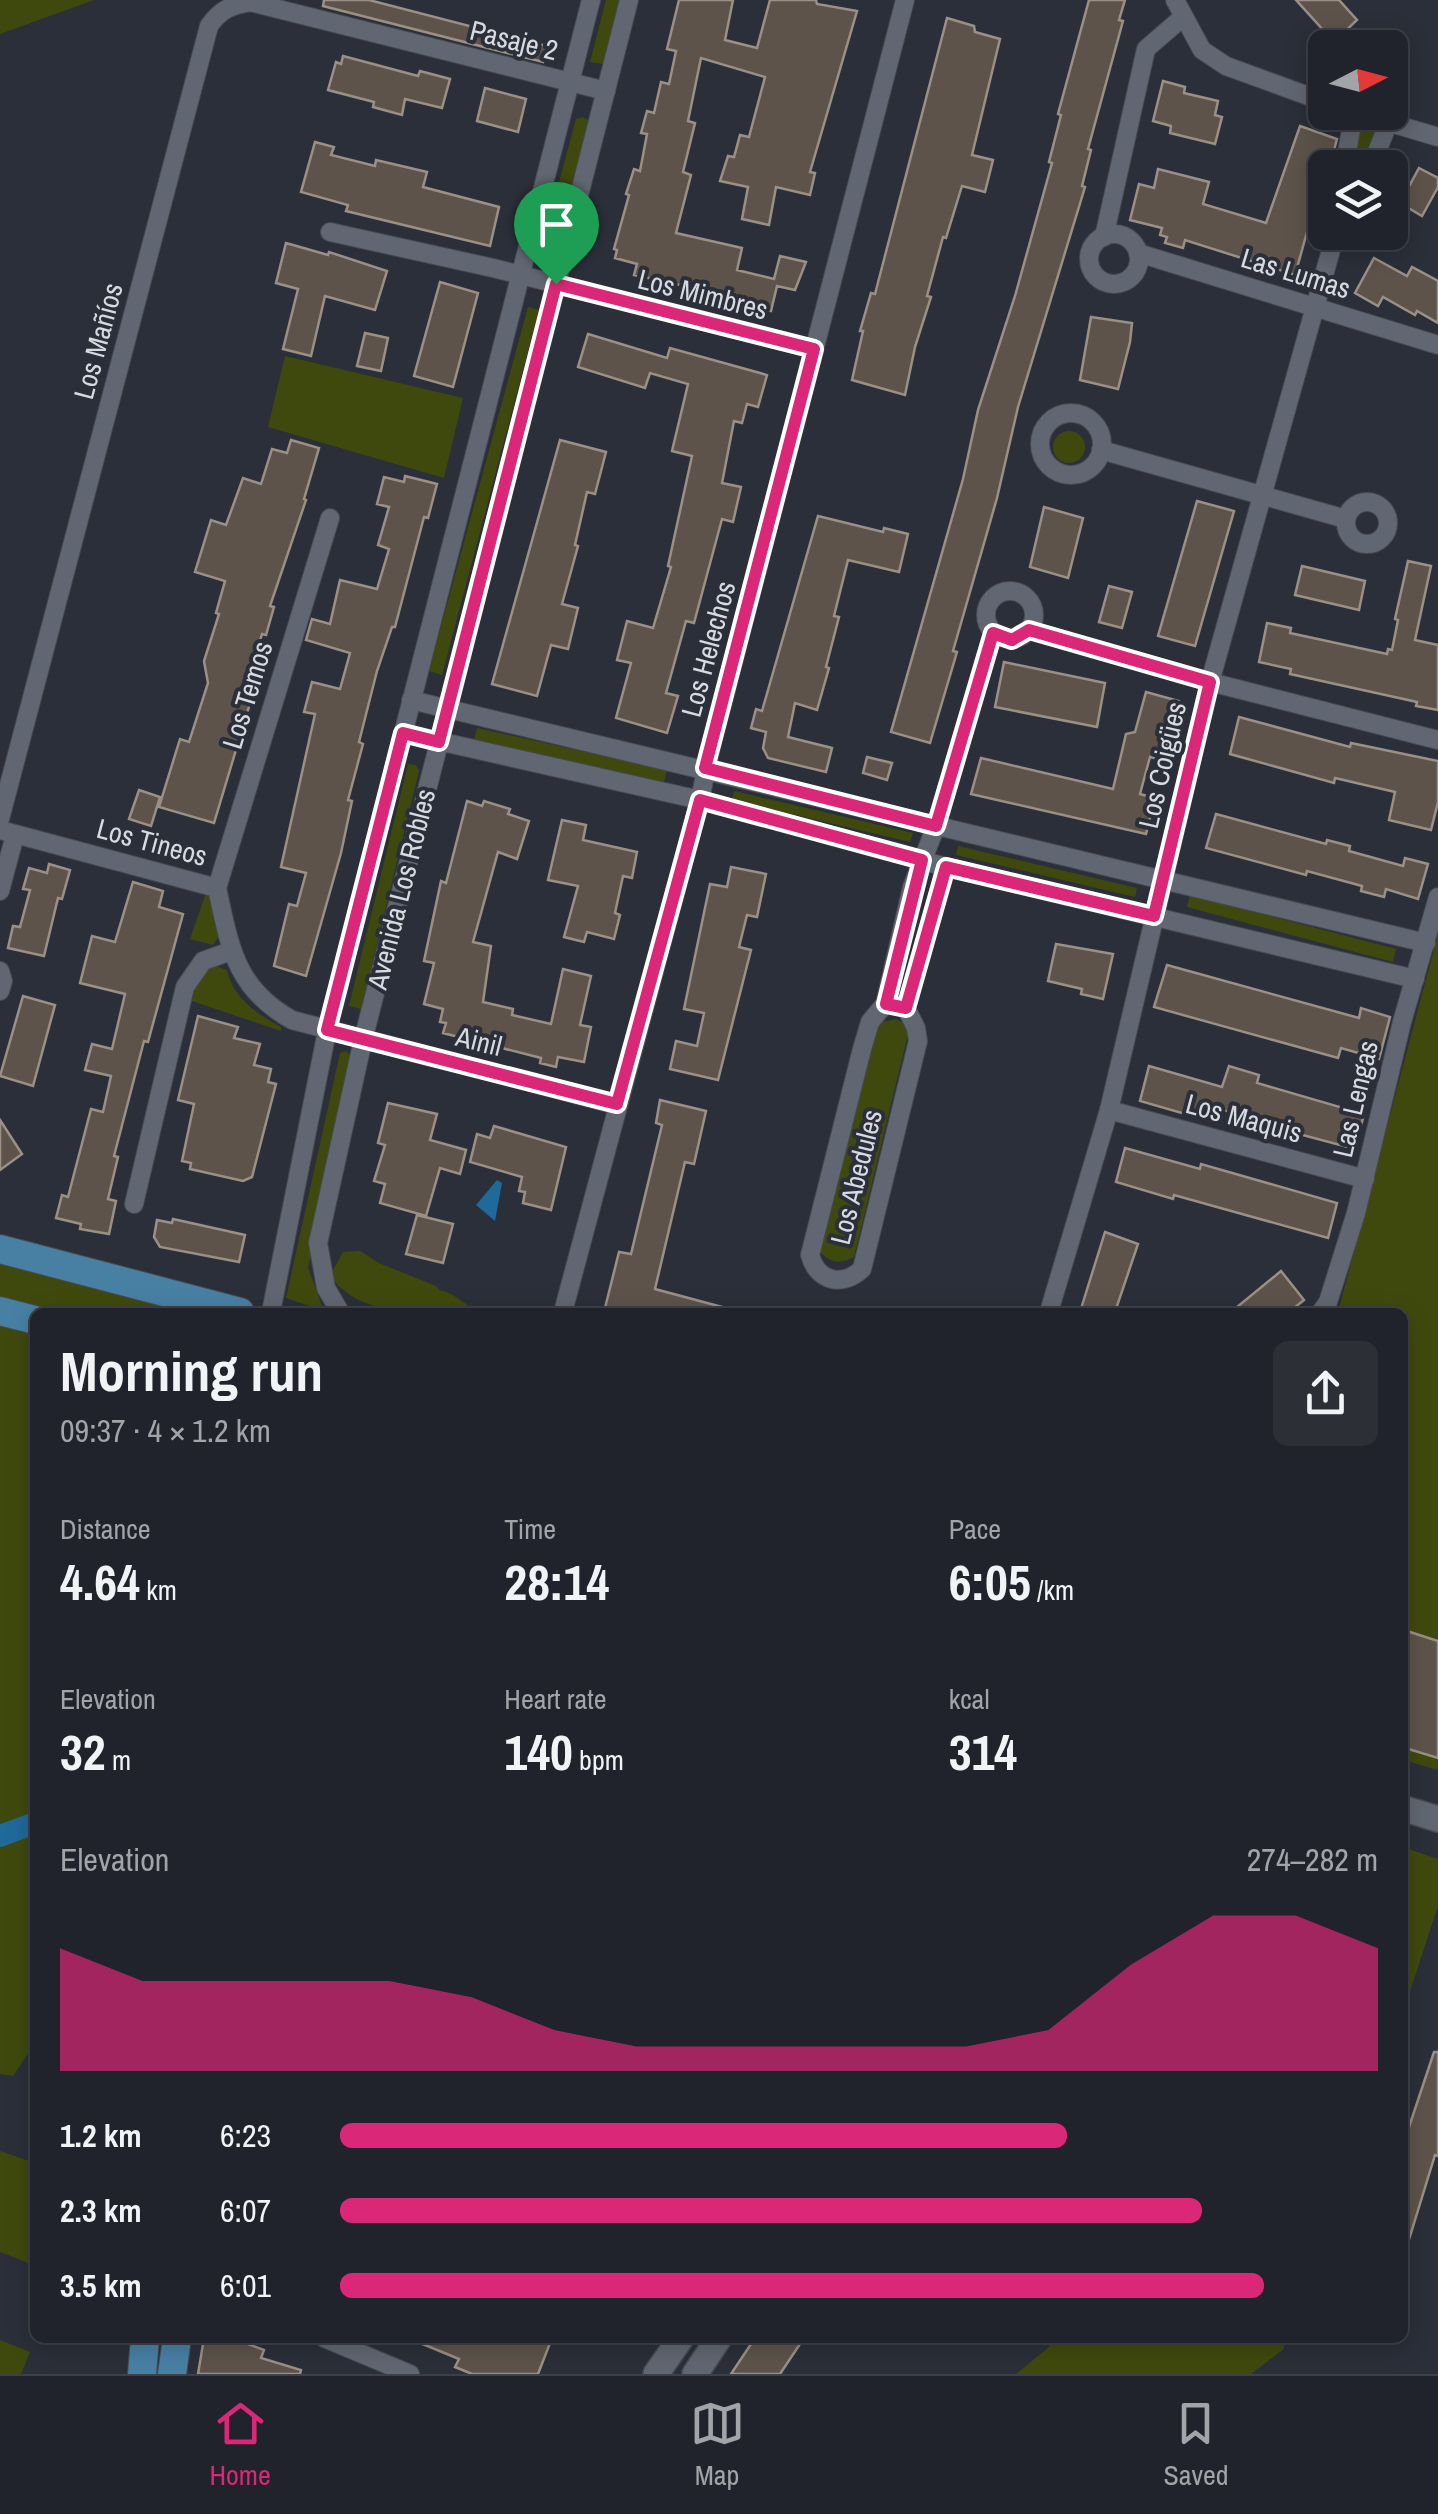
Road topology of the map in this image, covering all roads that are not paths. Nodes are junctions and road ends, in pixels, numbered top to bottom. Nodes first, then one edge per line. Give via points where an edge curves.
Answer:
1 (592, 0) edge
2 (629, 0) edge
3 (906, 0) edge
4 (1179, 8) edge
5 (351, 27) joint
6 (570, 82) junction
7 (606, 91) junction
8 (1308, 96) edge
9 (1408, 129) edge
10 (1438, 137) edge
11 (330, 232) dead end
12 (1104, 236) junction
13 (1331, 250) edge
14 (1138, 253) junction
15 (521, 274) junction
16 (556, 284) junction
17 (1314, 307) junction
18 (1438, 344) edge
19 (814, 349) junction
20 (1101, 450) dead end
21 (1262, 495) junction
22 (330, 518) dead end
23 (1346, 519) dead end
24 (1029, 630) junction
25 (993, 633) junction
26 (1210, 682) junction
27 (411, 700) junction
28 (448, 709) junction
29 (403, 733) junction
30 (1438, 740) edge
31 (439, 742) junction
32 (705, 768) junction
33 (700, 800) junction
34 (0, 819) edge
35 (936, 826) junction
36 (7, 832) edge
37 (922, 860) junction
38 (946, 867) junction
39 (1163, 880) junction
40 (217, 888) junction
41 (0, 891) edge
42 (1438, 896) edge
43 (1154, 916) junction
44 (1426, 942) junction
45 (231, 950) junction
46 (0, 971) edge
47 (1414, 979) junction
48 (0, 991) edge
49 (886, 1004) junction
50 (906, 1008) junction
51 (327, 1030) junction
52 (363, 1040) junction
53 (617, 1104) junction
54 (1109, 1110) junction
55 (1365, 1179) junction
56 (134, 1204) dead end
57 (0, 1248) edge
58 (225, 1308) edge
59 (272, 1308) edge
60 (338, 1308) edge
61 (564, 1308) edge
62 (1050, 1308) edge
63 (1323, 1308) edge
64 (0, 1311) edge
65 (30, 1319) edge
66 (1408, 1810) edge
67 (1438, 1819) edge
68 (145, 2343) edge
69 (176, 2343) edge
70 (336, 2343) edge
71 (677, 2343) edge
72 (716, 2343) edge
73 (142, 2374) edge
74 (172, 2374) edge
75 (410, 2374) edge
76 (656, 2374) edge
77 (695, 2374) edge

1 - 6 street, Avenida Los Robles
2 - 7 street, Avenida Los Robles
3 - 19 street, Los Helechos
4 - 8 street via 1202,50 1226,66
4 - 12 street via 1146,48
5 - 6 street, Pasaje 2
5 - 34 street, Los Mañíos via 250,2 225,8 209,26
6 - 7 street, Pasaje 2
6 - 15 street, Avenida Los Robles
7 - 16 street, Avenida Los Robles
9 - 10 street
11 - 15 street, Los Mimbres
12 - 14 street, Las Lumas via 1128,239
12 - 14 street via 1089,254 1091,270 1102,281 1132,277
13 - 17 street, Los Coigües
14 - 17 street, Las Lumas
15 - 16 street, Los Mimbres
15 - 27 street, Avenida Los Robles
16 - 19 street, Los Mimbres
16 - 28 street, Avenida Los Robles
17 - 18 street, Las Lumas
17 - 21 street, Los Coigües
19 - 32 street, Los Helechos
20 - 21 street
21 - 23 street
21 - 26 street, Los Coigües
22 - 40 street, Los Temos
24 - 25 street via 1012,640
24 - 25 street, Los Abedules via 1028,600 1006,591 987,606
24 - 26 street
25 - 35 street, Los Abedules
26 - 30 street
26 - 39 street, Los Coigües
27 - 28 street
27 - 29 street, Avenida Los Robles
28 - 31 street, Avenida Los Robles
28 - 32 street
29 - 31 street
29 - 51 street, Avenida Los Robles
31 - 33 street
31 - 52 street, Avenida Los Robles
32 - 33 street, Los Helechos
32 - 35 street
33 - 37 street
33 - 53 street, Los Helechos
35 - 37 street, Los Abedules
35 - 39 street
36 - 40 street, Los Tineos
36 - 41 street
37 - 38 street
37 - 49 street, Los Abedules
38 - 43 street
38 - 50 street, Los Abedules
39 - 43 street, Los Coigües
39 - 44 street
40 - 45 street, Los Tineos
42 - 44 street, Las Lengas
43 - 47 street
43 - 54 street, Los Coigües
44 - 47 street, Las Lengas
45 - 51 street, Los Tineos via 262,1000 292,1020
45 - 56 street via 203,961 185,987
46 - 48 street
47 - 55 street, Las Lengas
49 - 50 street
49 - 50 street, Los Abedules via 870,1022 862,1048 810,1255 830,1279 848,1279 862,1269 918,1041
51 - 52 street, Ainil
51 - 59 street, Avenida Los Robles
52 - 53 street, Ainil
52 - 60 street, Avenida Los Robles via 318,1243 326,1288
53 - 61 street, Los Helechos
54 - 55 street, Los Maquis
54 - 62 street, Los Coigües
55 - 63 street, Las Lengas
57 - 58 main road
64 - 65 main road
66 - 67 street
68 - 73 main road
69 - 74 main road
70 - 75 street
71 - 76 street
72 - 77 street

